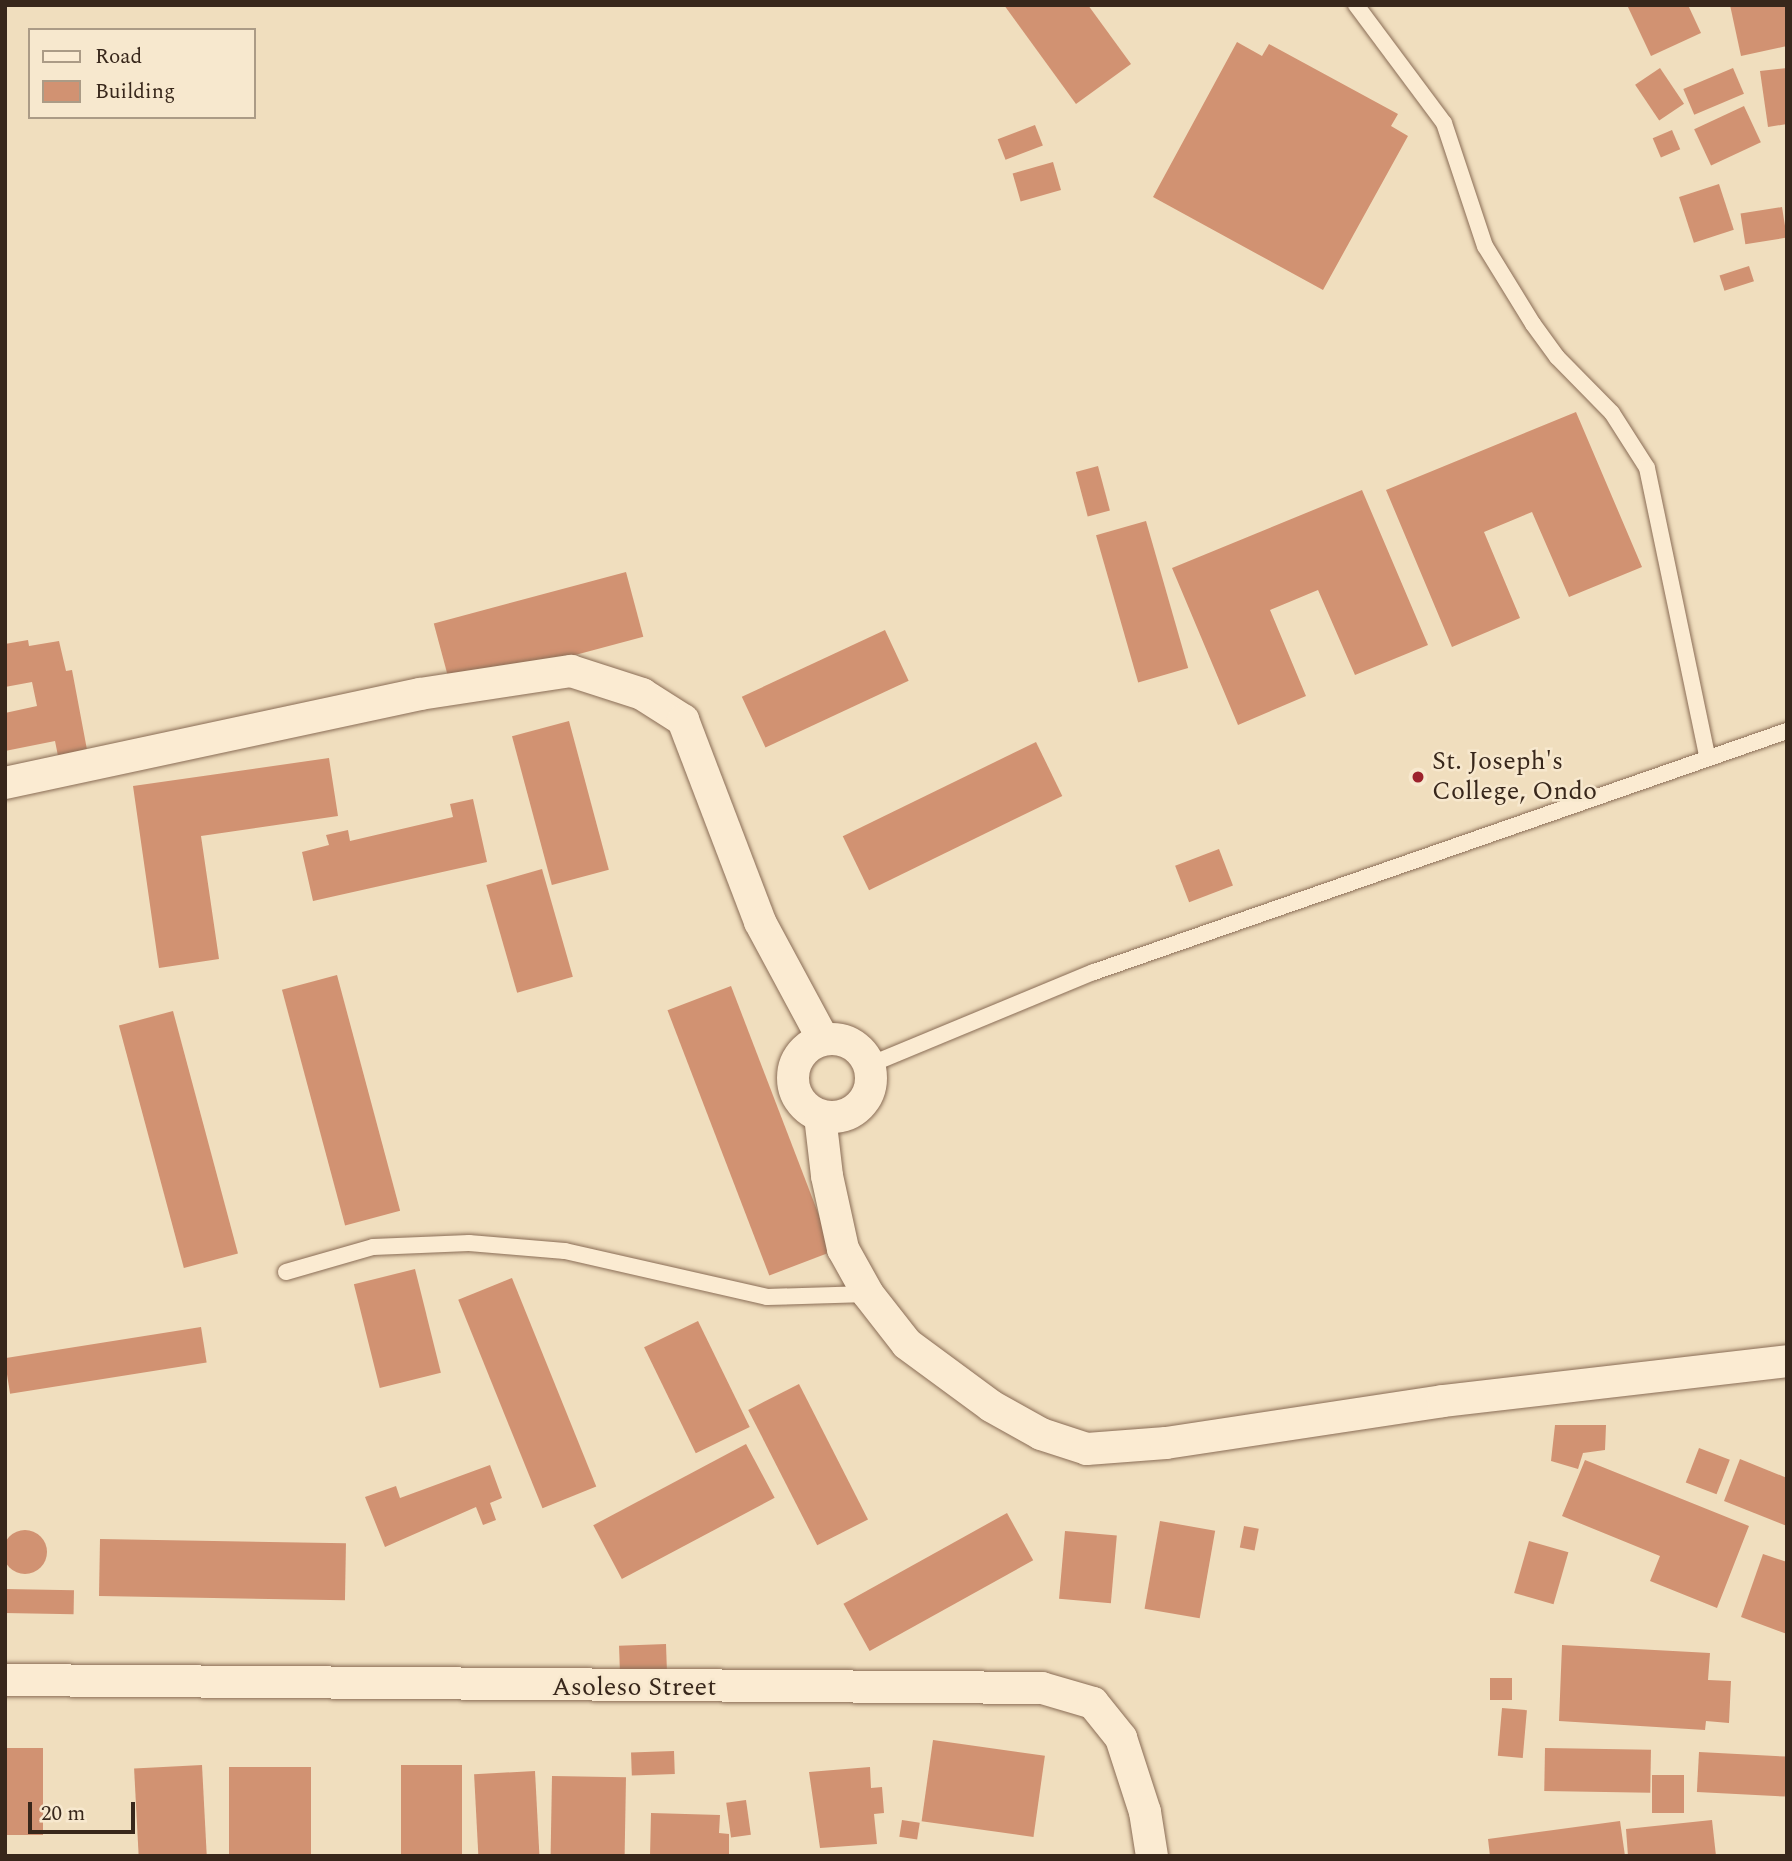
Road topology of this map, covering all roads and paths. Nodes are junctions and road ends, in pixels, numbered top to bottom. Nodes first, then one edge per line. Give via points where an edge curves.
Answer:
1 (1356, 5) edge
2 (1787, 731) edge
3 (1707, 756) junction
4 (5, 783) edge
5 (822, 1037) junction
6 (869, 1065) junction
7 (820, 1116) junction
8 (286, 1272) dead end
9 (868, 1294) junction
10 (1787, 1361) edge
11 (5, 1680) edge
12 (1152, 1856) edge

1 - 3 lane via 1444,123 1485,246 1533,324 1557,357 1612,413 1647,468
2 - 3 lane
3 - 6 lane via 1094,972
4 - 5 street via 420,694 571,671 642,694 683,720 760,922
5 - 6 street via 859,1050
5 - 7 street via 798,1059 793,1076 795,1093 805,1107
6 - 7 street via 866,1099 838,1118
7 - 9 street via 843,1249
8 - 9 lane via 373,1247 469,1243 565,1251 767,1297
9 - 10 street via 907,1344 991,1406 1041,1434 1087,1449 1167,1443 1443,1401
11 - 12 street, Asoleso Street via 1042,1688 1093,1703 1121,1738 1145,1812

